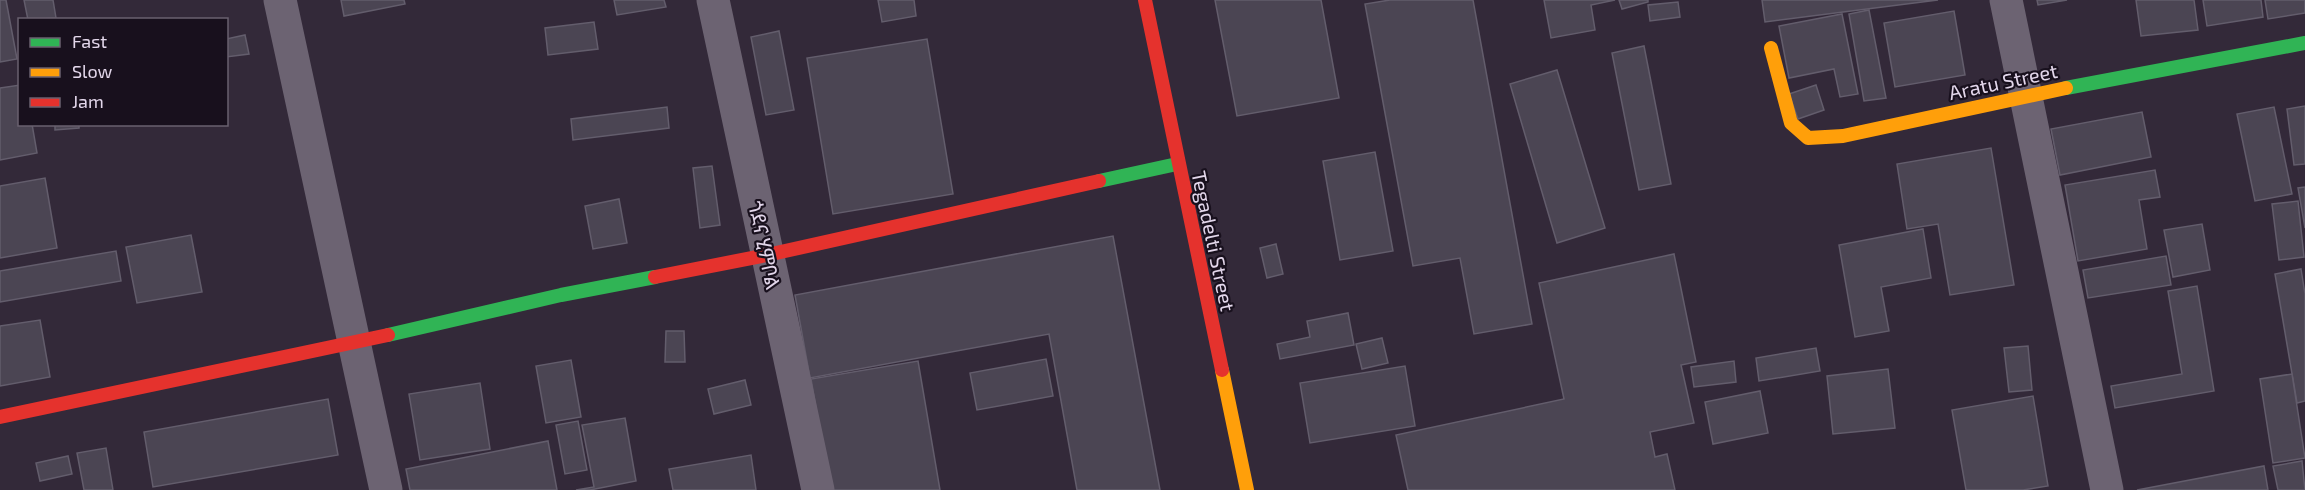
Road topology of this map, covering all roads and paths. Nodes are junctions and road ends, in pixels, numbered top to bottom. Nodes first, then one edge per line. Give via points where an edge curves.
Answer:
1 (280, 0) edge
2 (713, 0) edge
3 (1144, 0) edge
4 (2006, 0) edge
5 (2305, 43) edge
6 (1771, 48) dead end
7 (2026, 94) junction
8 (1177, 164) junction
9 (767, 255) junction
10 (352, 344) junction
11 (0, 417) edge
12 (386, 490) edge
13 (818, 490) edge
14 (1247, 490) edge
15 (2108, 490) edge

1 - 10 street
2 - 9 street, ጎደና ሂምቦል
3 - 8 street, Tegadelti Street
4 - 7 street
5 - 7 street, Aratu Street
6 - 7 street, Aratu Street via 1791,123 1808,138 1843,136
7 - 15 street
8 - 9 street
8 - 14 street, Tegadelti Street
9 - 10 street via 561,295
9 - 13 street, ጎደና ሂምቦል
10 - 11 street
10 - 12 street

